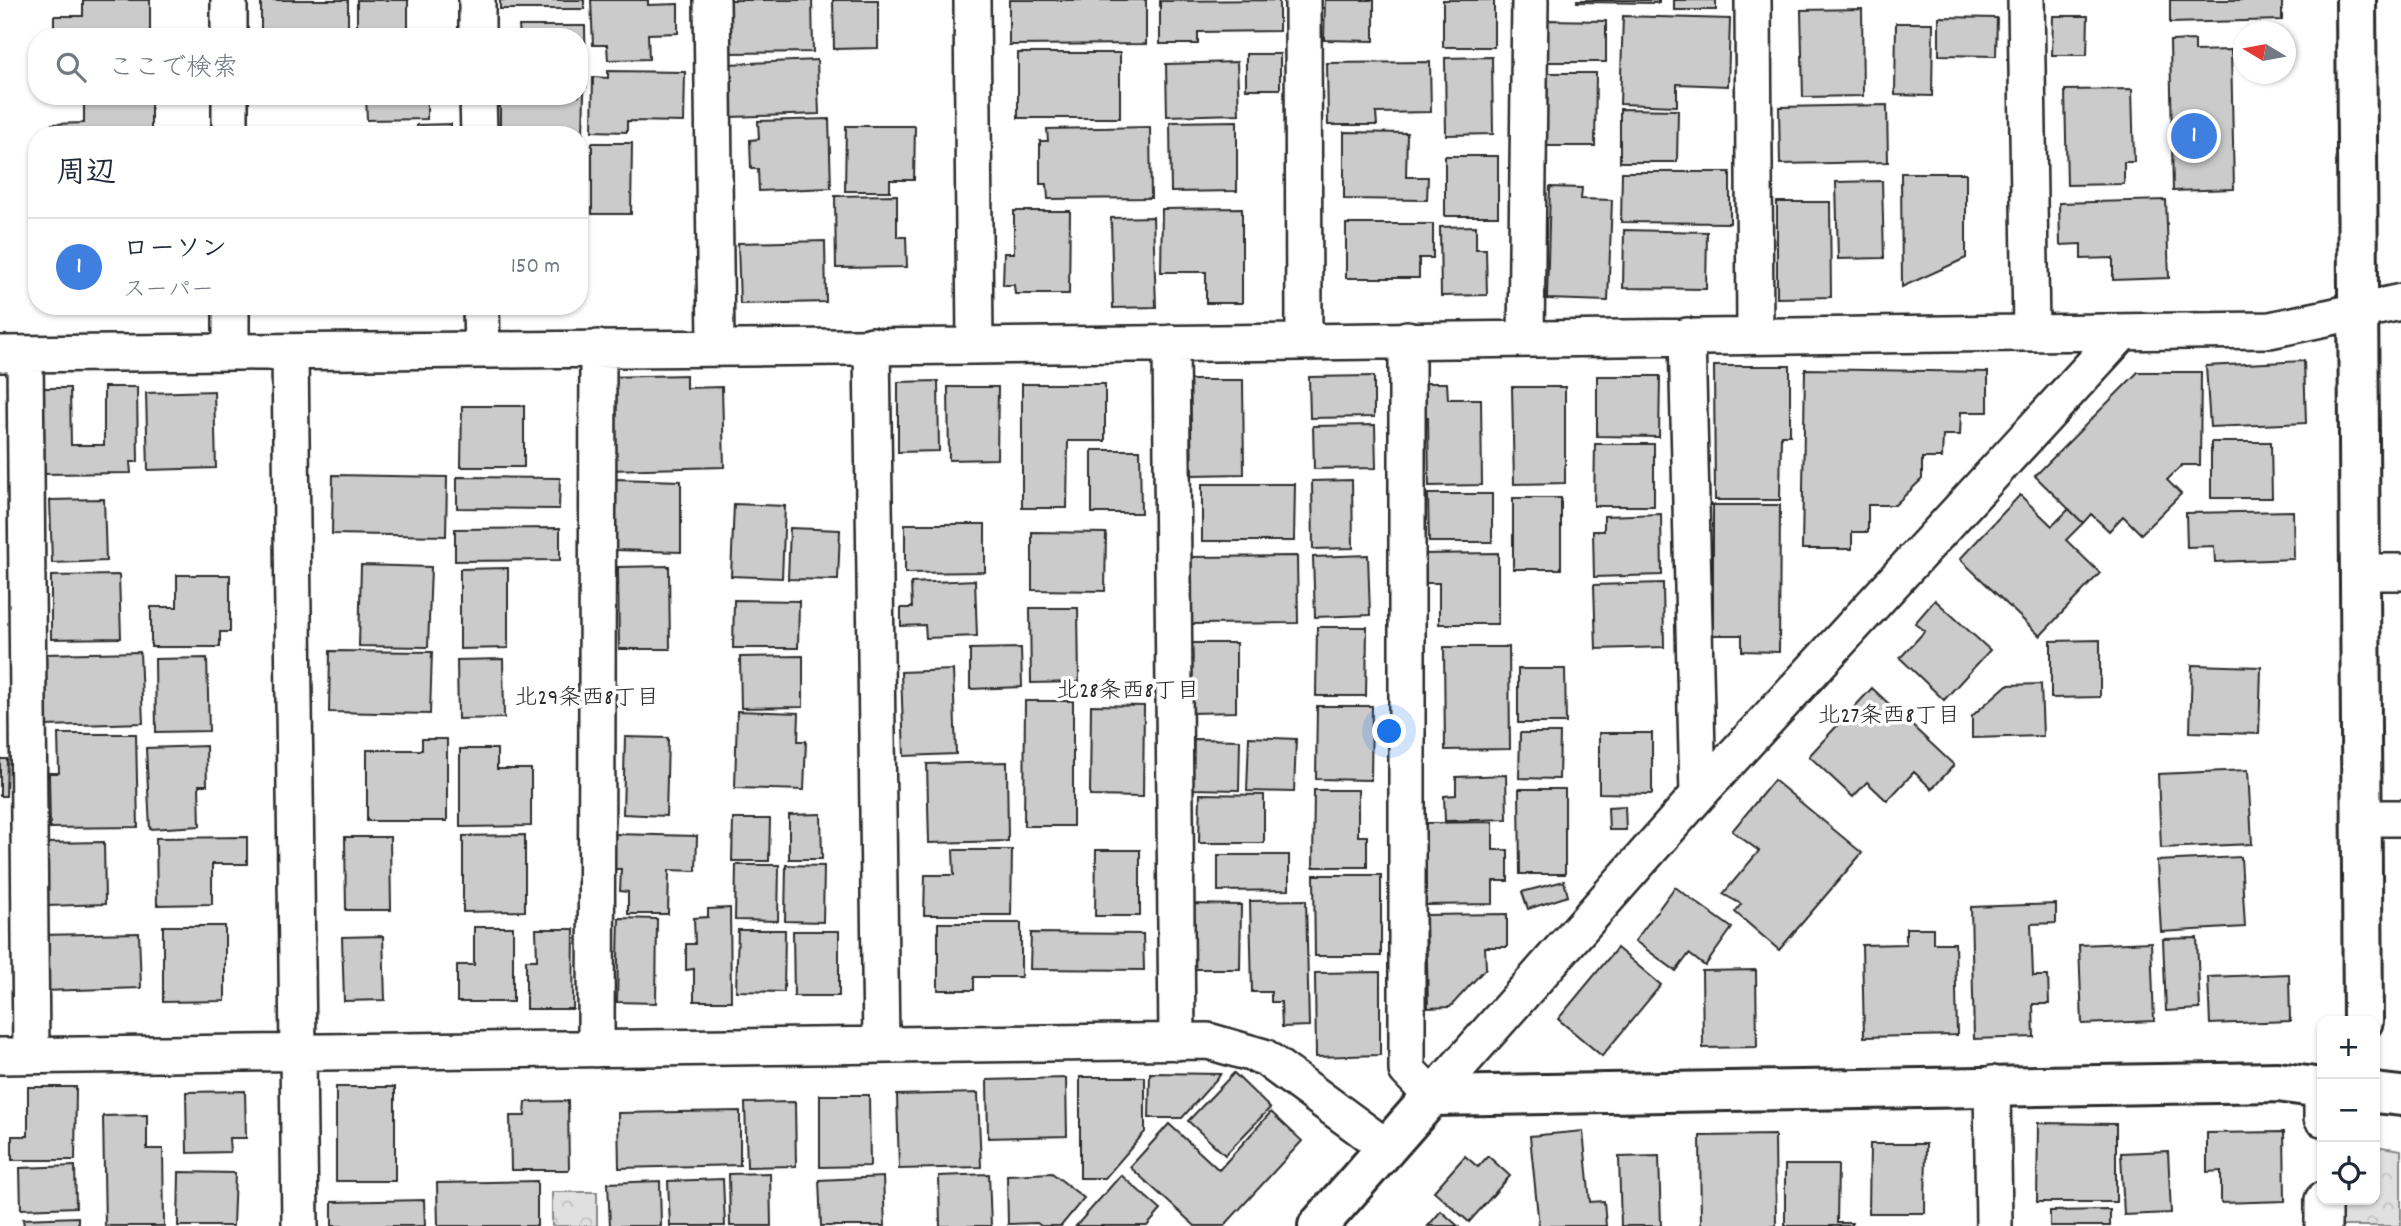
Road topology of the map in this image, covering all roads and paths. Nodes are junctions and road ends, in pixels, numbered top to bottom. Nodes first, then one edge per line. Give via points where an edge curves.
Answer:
1 (229, 0) edge
2 (477, 0) edge
3 (712, 0) edge
4 (972, 0) edge
5 (1303, 0) edge
6 (1530, 0) edge
7 (1753, 0) edge
8 (2026, 0) edge
9 (2356, 0) edge
10 (229, 28) edge
11 (477, 28) edge
12 (230, 105) edge
13 (478, 105) edge
14 (230, 126) edge
15 (479, 126) edge
16 (2401, 302) edge
17 (2359, 310) junction
18 (231, 315) edge
19 (481, 315) edge
20 (2031, 332) junction
21 (2123, 332) junction
22 (1755, 335) junction
23 (1687, 336) junction
24 (1526, 338) junction
25 (1407, 339) junction
26 (1304, 341) junction
27 (1171, 343) junction
28 (872, 345) junction
29 (716, 346) junction
30 (975, 346) junction
31 (598, 348) junction
32 (482, 349) junction
33 (232, 352) junction
34 (290, 352) junction
35 (13, 354) edge
36 (2361, 572) junction
37 (2401, 572) edge
38 (1698, 795) junction
39 (2362, 818) junction
40 (2401, 818) edge
41 (2363, 1016) edge
42 (1177, 1042) junction
43 (881, 1045) junction
44 (596, 1049) junction
45 (297, 1053) junction
46 (15, 1056) edge
47 (1992, 1084) junction
48 (2317, 1087) edge
49 (2380, 1094) edge
50 (1432, 1096) junction
51 (2401, 1096) edge
52 (1386, 1147) junction
53 (2323, 1205) edge
54 (300, 1226) edge
55 (1318, 1226) edge
56 (1994, 1226) edge
57 (2323, 1226) edge

1 - 10 street
2 - 11 street
3 - 29 street
4 - 30 street
5 - 26 street
6 - 24 street
7 - 22 street
8 - 20 street
9 - 17 street
12 - 14 street
13 - 15 street
16 - 17 street
17 - 21 street via 2270,330
17 - 36 street
18 - 33 street
19 - 32 street
20 - 21 street
20 - 22 street
21 - 38 street
22 - 23 street
23 - 24 street
23 - 38 street
24 - 25 street
25 - 26 street
25 - 50 street via 1407,1070
26 - 27 street
27 - 30 street
27 - 42 street
28 - 29 street
28 - 30 street
28 - 43 street
29 - 31 street
31 - 32 street
31 - 44 street
32 - 34 street
33 - 34 street
33 - 35 street
34 - 45 street
35 - 46 street
36 - 37 street
36 - 39 street
38 - 50 street
39 - 40 street
39 - 41 street
42 - 43 street
42 - 52 street via 1208,1041 1264,1057
43 - 44 street
44 - 45 street
45 - 46 street
45 - 54 street
47 - 48 street via 2278,1082
47 - 50 street
47 - 56 street
49 - 51 street
50 - 52 street
52 - 55 street
53 - 57 street

